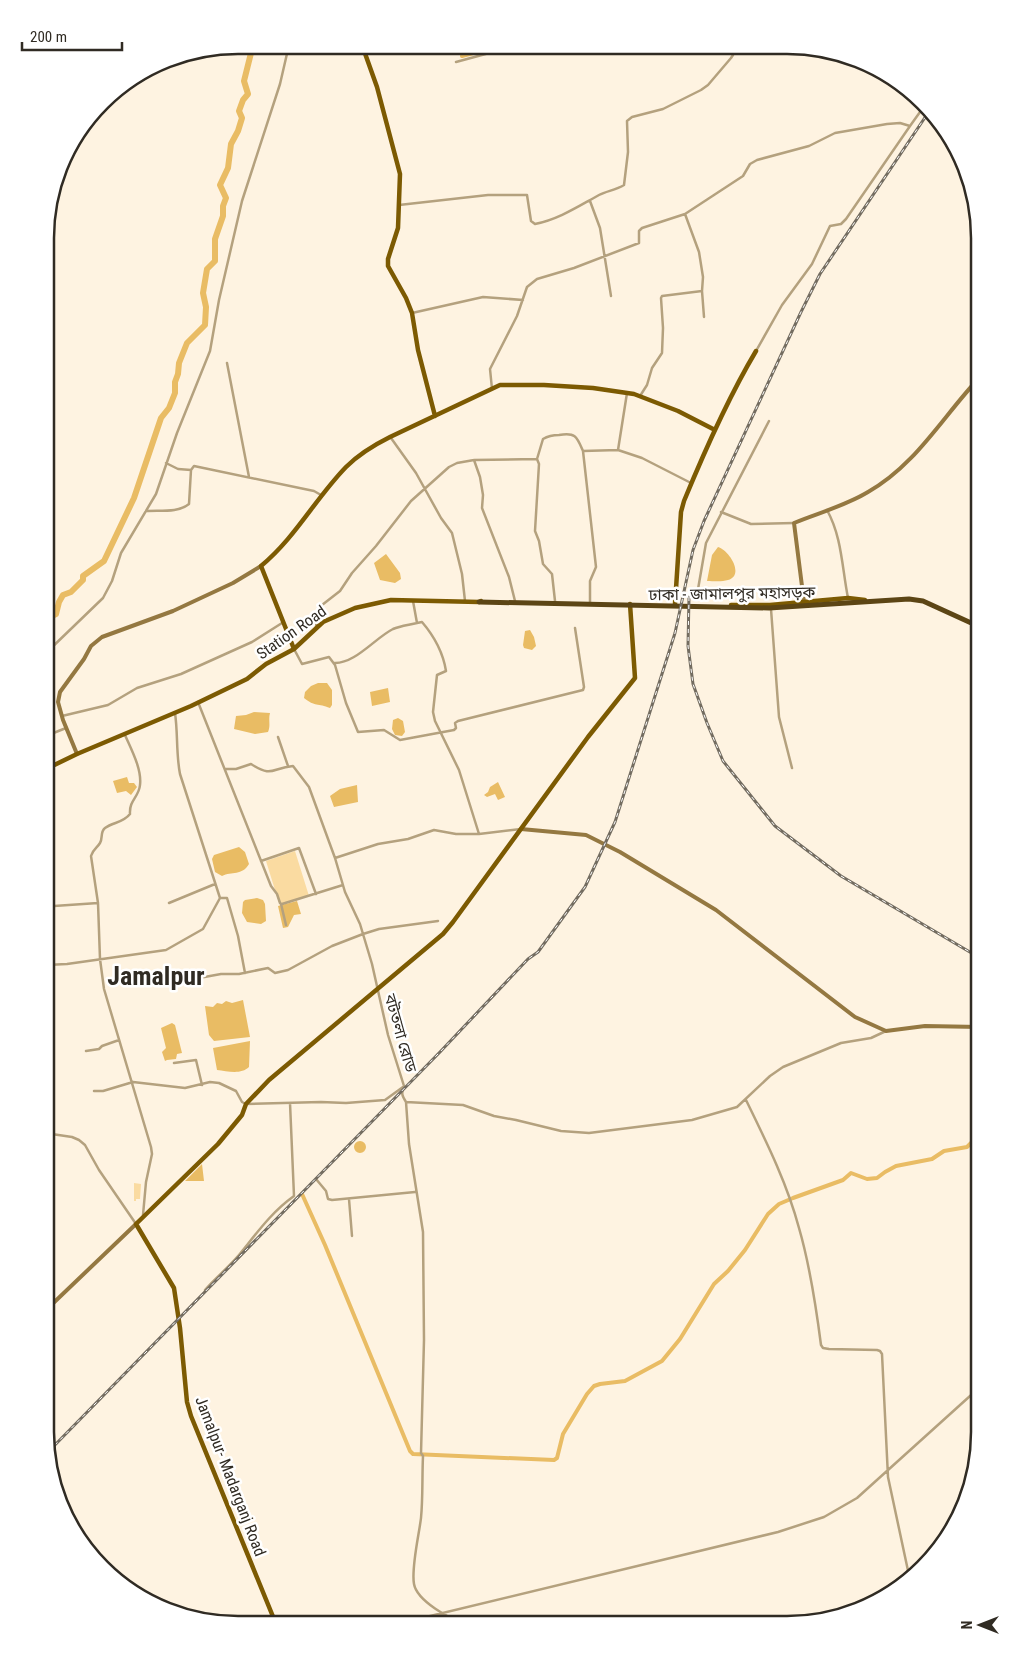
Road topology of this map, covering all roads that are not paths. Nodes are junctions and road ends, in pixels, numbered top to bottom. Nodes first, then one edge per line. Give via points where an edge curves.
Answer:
1 (287, 54) edge
2 (365, 54) edge
3 (486, 54) edge
4 (733, 54) edge
5 (456, 62) dead end
6 (921, 110) edge
7 (910, 126) junction
8 (590, 200) junction
9 (399, 205) junction
10 (685, 214) junction
11 (604, 256) junction
12 (702, 291) junction
13 (611, 296) dead end
14 (523, 300) junction
15 (412, 313) junction
16 (704, 317) dead end
17 (756, 352) joint
18 (226, 363) dead end
19 (492, 388) junction
20 (971, 388) edge
21 (627, 394) junction
22 (640, 396) junction
23 (435, 416) junction
24 (769, 421) dead end
25 (715, 430) junction
26 (390, 437) junction
27 (618, 450) junction
28 (583, 452) junction
29 (537, 459) junction
30 (474, 460) junction
31 (166, 463) junction
32 (191, 470) junction
33 (249, 477) junction
34 (691, 483) junction
35 (423, 489) junction
36 (321, 495) junction
37 (827, 510) junction
38 (146, 511) junction
39 (721, 512) junction
40 (794, 523) junction
41 (260, 566) junction
42 (697, 595) dead end
43 (848, 598) junction
44 (413, 600) junction
45 (465, 601) junction
46 (515, 601) junction
47 (555, 601) junction
48 (867, 601) junction
49 (804, 602) junction
50 (481, 603) junction
51 (590, 603) junction
52 (630, 604) junction
53 (675, 604) junction
54 (770, 605) junction
55 (283, 623) junction
56 (417, 623) junction
57 (971, 624) edge
58 (316, 628) junction
59 (575, 628) dead end
60 (54, 645) edge
61 (294, 649) junction
62 (334, 663) junction
63 (198, 702) junction
64 (175, 712) junction
65 (62, 716) junction
66 (66, 728) junction
67 (54, 733) edge
68 (124, 733) junction
69 (440, 734) junction
70 (278, 737) dead end
71 (77, 754) junction
72 (54, 765) edge
73 (288, 766) junction
74 (792, 768) dead end
75 (225, 769) junction
76 (521, 829) junction
77 (479, 834) junction
78 (335, 858) junction
79 (261, 860) junction
80 (215, 884) junction
81 (343, 885) junction
82 (316, 894) junction
83 (220, 898) junction
84 (98, 903) junction
85 (169, 903) dead end
86 (281, 904) junction
87 (54, 906) edge
88 (438, 921) dead end
89 (286, 926) dead end
90 (363, 934) junction
91 (100, 960) junction
92 (54, 964) edge
93 (245, 972) junction
94 (199, 978) dead end
95 (377, 990) junction
96 (971, 1027) edge
97 (886, 1031) junction
98 (119, 1040) junction
99 (86, 1051) dead end
100 (174, 1063) dead end
101 (133, 1082) junction
102 (202, 1085) junction
103 (404, 1086) junction
104 (94, 1091) dead end
105 (746, 1100) junction
106 (406, 1102) junction
107 (290, 1103) junction
108 (246, 1104) junction
109 (54, 1134) edge
110 (316, 1179) dead end
111 (415, 1192) junction
112 (349, 1199) junction
113 (143, 1217) junction
114 (136, 1224) junction
115 (352, 1236) dead end
116 (205, 1290) dead end
117 (54, 1304) edge
118 (971, 1395) edge
119 (888, 1470) junction
120 (908, 1571) edge
121 (442, 1613) junction
122 (273, 1616) edge
123 (430, 1616) edge
124 (448, 1616) edge

1 - 31 street via 273,108 242,201 210,351
2 - 9 main road via 400,174
3 - 5 street
4 - 8 street via 701,90 663,109 627,121 624,185
6 - 7 street
7 - 10 street via 887,124 835,133 809,146 757,160 750,164 743,176
7 - 17 street via 846,219 841,224 830,226 812,264 782,305
8 - 9 street via 551,221 535,224 531,221 527,195 488,195
8 - 11 street via 600,228
9 - 15 main road via 398,228 388,266
10 - 11 street via 642,228 639,242
10 - 12 street via 699,252
11 - 13 street
11 - 14 street via 537,279 527,287
12 - 16 street
12 - 22 street via 662,296 662,353
14 - 15 street via 483,297
14 - 19 street via 490,369
15 - 23 main road
17 - 25 main road
18 - 33 street
19 - 21 main road via 500,385 544,385
19 - 23 main road
20 - 37 main road via 921,448 889,478 869,492
21 - 22 main road
21 - 27 street
22 - 25 main road via 678,410
23 - 26 main road
24 - 39 street
25 - 34 main road
26 - 35 street via 416,473
26 - 36 main road via 347,466
27 - 28 street
27 - 34 street via 642,458
28 - 29 street via 572,434 549,436 541,442
28 - 51 street via 596,567 590,580
29 - 30 street
29 - 47 street via 535,531 543,564 552,574
30 - 35 street via 449,466
30 - 46 street via 483,494 482,508 510,576
31 - 32 street via 178,469
31 - 38 street via 156,494
32 - 33 street via 194,466
32 - 38 street via 187,506
33 - 36 street
34 - 53 main road via 681,512
35 - 45 street via 452,533
35 - 58 street via 404,508 340,591 322,605 317,612
36 - 41 main road via 287,542
37 - 40 main road
37 - 43 street via 841,549
38 - 60 street via 121,553 103,598
39 - 40 street via 751,524
39 - 42 street via 706,543
40 - 49 main road
41 - 55 main road
41 - 65 main road via 233,583 102,638 91,646 60,692 58,702
43 - 48 main road, Station Road
43 - 49 main road, Station Road
44 - 45 main road, Station Road
44 - 56 street
44 - 58 main road, Station Road via 392,600 354,608
45 - 50 main road, Station Road
46 - 47 main road, Station Road
46 - 50 main road, Station Road via 483,600
47 - 51 main road, Station Road
48 - 50 highway, ঢাকা - জামালপুর মহাসড়ক via 769,608
48 - 57 highway, ঢাকা - জামালপুর মহাসড়ক via 923,601
49 - 54 main road, Station Road
51 - 52 main road, Station Road
52 - 53 main road, Station Road
52 - 76 main road via 635,678
53 - 54 main road, Station Road
54 - 74 street via 779,717
55 - 61 main road
55 - 65 street via 252,642 181,674 137,688 108,705
56 - 62 street via 394,628 362,652
56 - 69 street via 422,622 431,633 445,661 446,670 437,676 433,712
58 - 61 main road, Station Road
59 - 69 street via 583,690 458,721 454,730
61 - 62 street via 302,664 329,657
61 - 63 main road, Station Road via 247,679
62 - 69 street via 358,732 384,730 400,740
63 - 64 main road, Station Road
63 - 75 street
64 - 68 main road, Station Road
64 - 80 street via 180,774
65 - 66 main road
66 - 67 street
66 - 71 main road
68 - 71 main road, Station Road
68 - 84 street via 139,773 140,786 130,804 130,814 105,827 100,843 93,851
69 - 77 street via 459,770
70 - 73 street
71 - 72 main road, Station Road
73 - 75 street via 269,773 251,764
73 - 78 street, বটতলা রোড via 293,766 309,787
75 - 79 street
76 - 77 street
76 - 95 main road via 443,934
76 - 97 main road via 586,835 608,845 716,910 855,1017
77 - 78 street via 434,830
78 - 81 street, বটতলা রোড
79 - 82 street via 299,848
79 - 86 street
80 - 83 street
80 - 85 street
81 - 82 street
81 - 90 street, বটতলা রোড
82 - 86 street
83 - 91 street via 204,929 166,950
83 - 93 street via 227,898
84 - 87 street
84 - 91 street
86 - 89 street
88 - 90 street
90 - 93 street via 332,946 288,970 275,972 268,968
90 - 95 street, বটতলা রোড
91 - 92 street
91 - 98 street via 104,990
93 - 94 street
95 - 103 street, বটতলা রোড
95 - 108 main road via 269,1080
96 - 97 main road via 925,1026
97 - 105 street via 872,1038 841,1043 794,1062 770,1076
98 - 99 street
98 - 101 street
100 - 102 street via 196,1060
101 - 102 street via 185,1088
101 - 104 street
101 - 113 street via 152,1154 144,1192
102 - 108 street via 219,1083 236,1091
103 - 106 street, বটতলা রোড via 402,1097
103 - 107 street via 385,1100
105 - 106 street via 737,1107 692,1120 589,1134 494,1116 464,1105
105 - 119 street via 778,1168 799,1227 823,1348 877,1350 882,1354
106 - 111 street, বটতলা রোড
107 - 108 street
107 - 116 street via 294,1196 278,1208
108 - 113 main road via 242,1115 218,1144
109 - 114 street via 72,1137 85,1145
110 - 112 street via 326,1190 328,1199
111 - 112 street
111 - 121 street, বটতলা রোড via 423,1232 424,1340 421,1517 414,1584 418,1592
112 - 115 street
113 - 114 main road
114 - 117 main road
114 - 122 main road, Jamalpur- Madarganj Road via 174,1288 191,1416
118 - 119 street
119 - 120 street
119 - 121 street via 857,1498 824,1517 799,1526
121 - 123 street
121 - 124 street, বটতলা রোড

